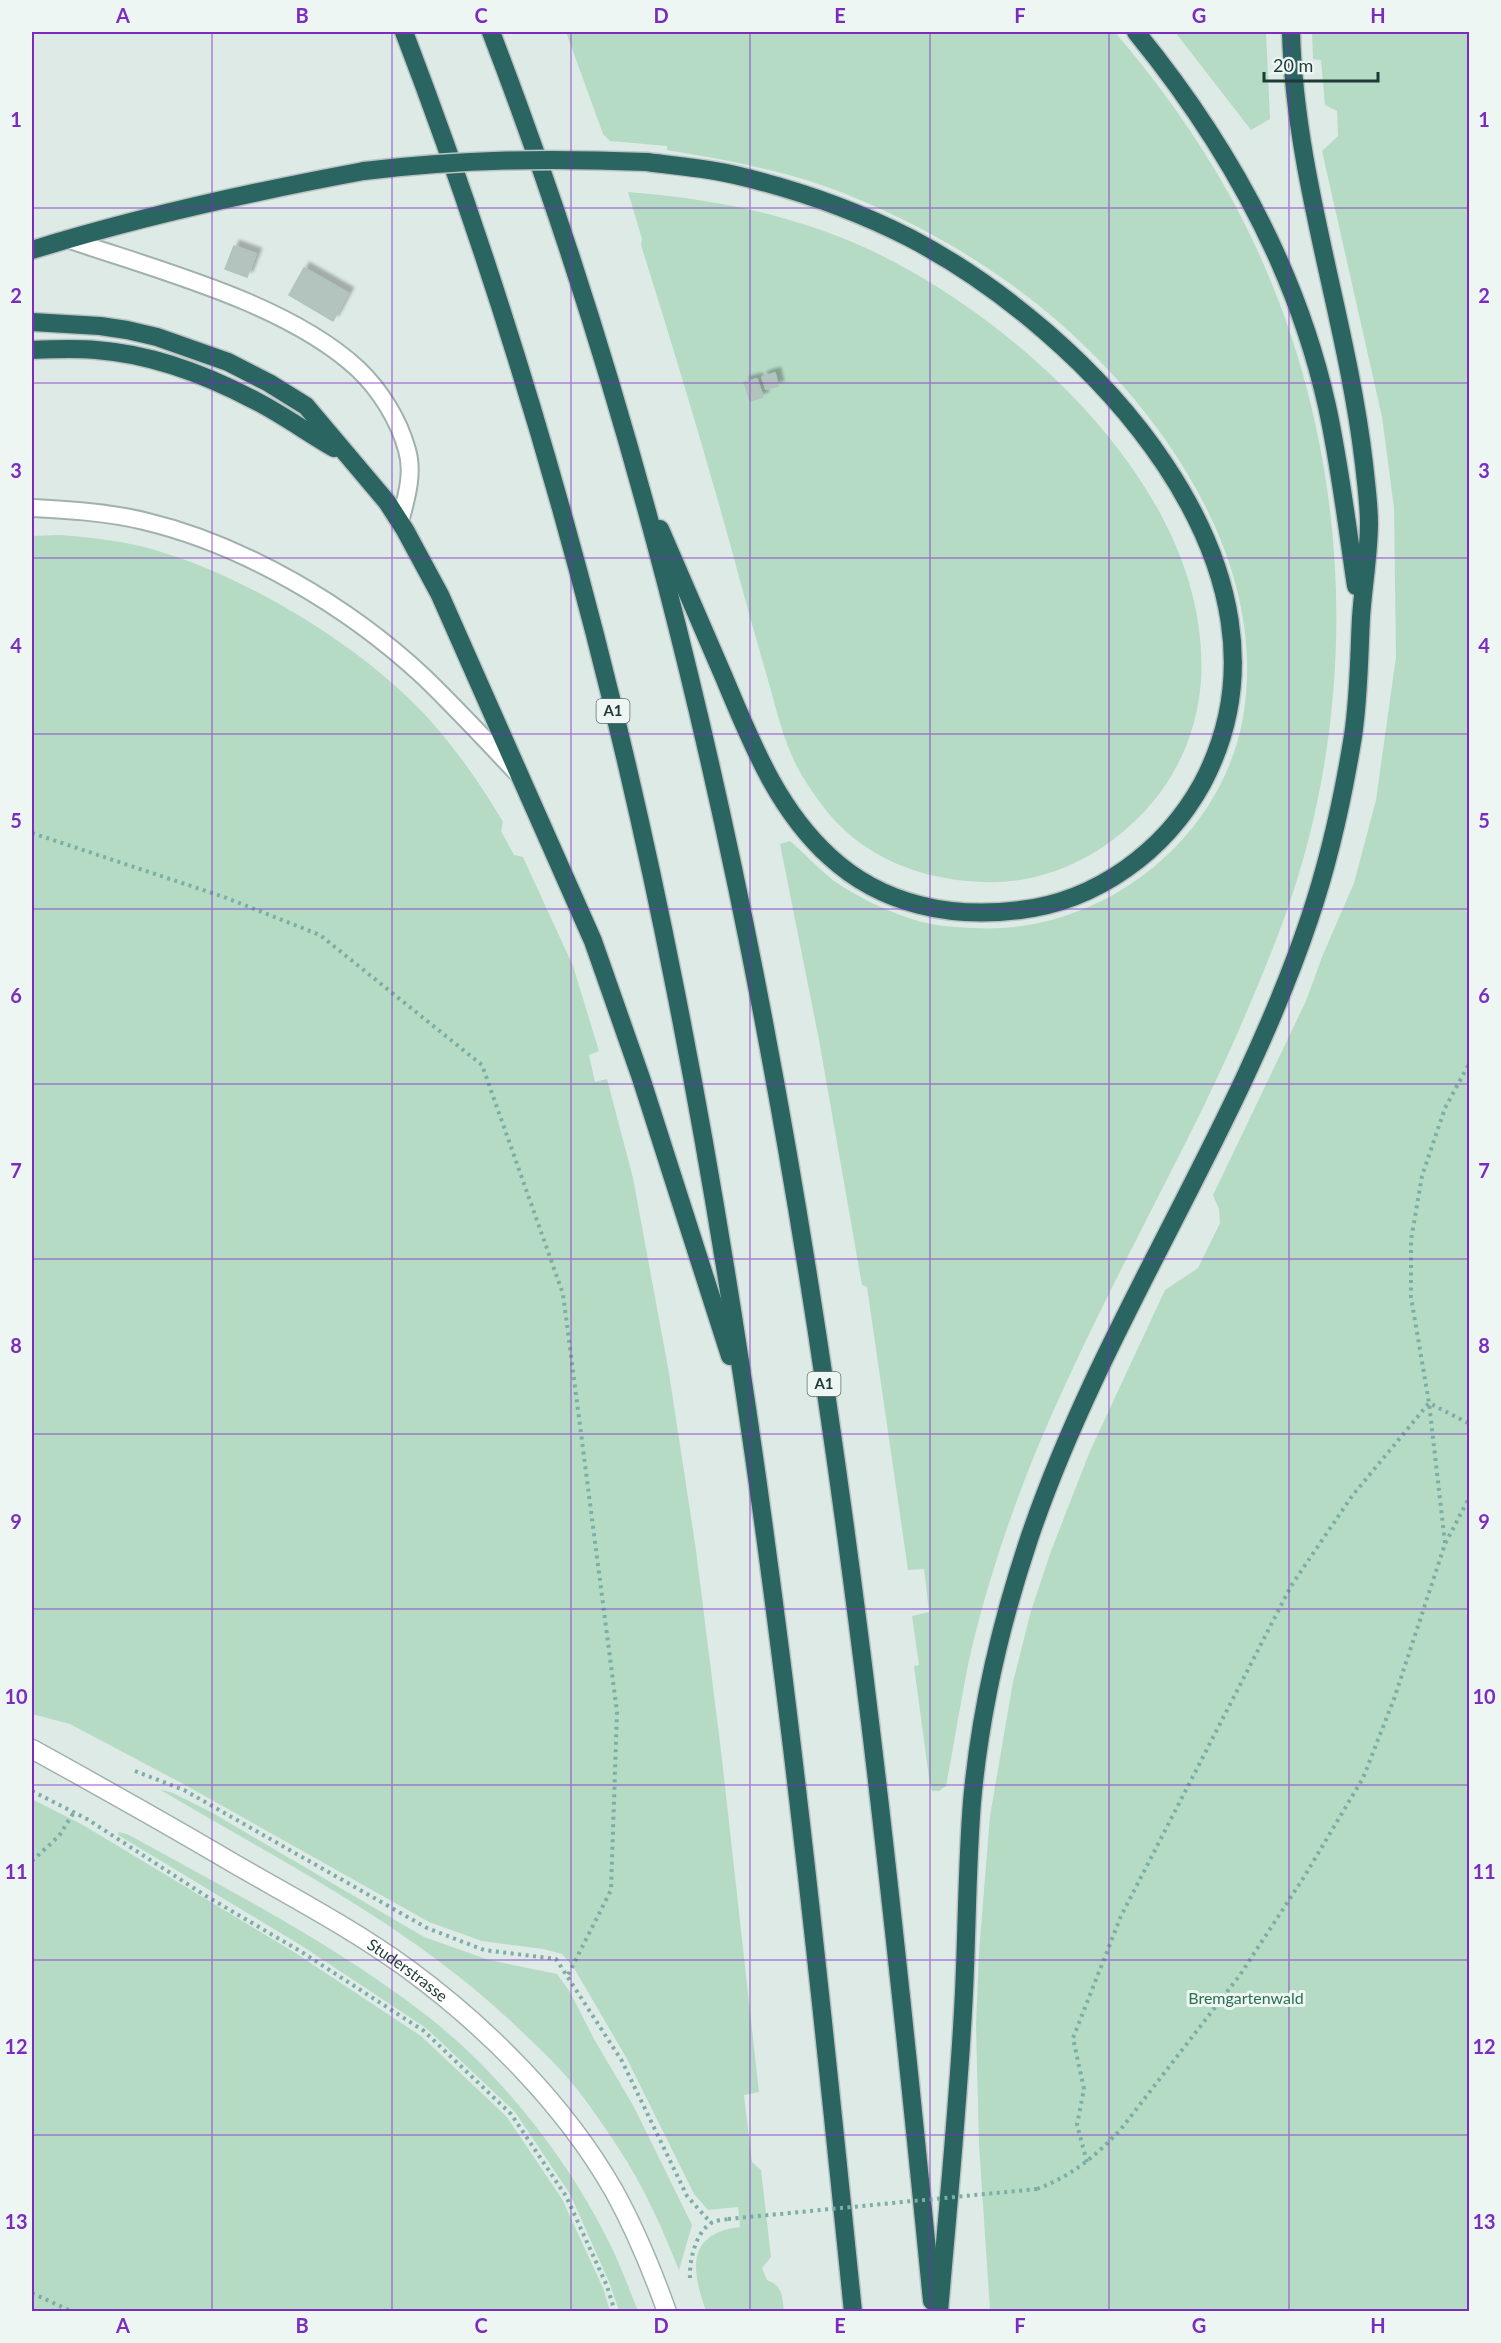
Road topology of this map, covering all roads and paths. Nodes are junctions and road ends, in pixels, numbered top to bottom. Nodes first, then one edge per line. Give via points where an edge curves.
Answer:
1 (404, 32) edge
2 (491, 32) edge
3 (1136, 32) edge
4 (1291, 32) edge
5 (67, 239) junction
6 (32, 250) edge
7 (32, 321) edge
8 (32, 350) edge
9 (346, 455) junction
10 (635, 470) junction
11 (32, 508) edge
12 (400, 522) junction
13 (1361, 618) junction
14 (520, 776) junction
15 (32, 833) edge
16 (1470, 1062) edge
17 (1429, 1403) junction
18 (747, 1409) junction
19 (1470, 1424) edge
20 (1470, 1496) edge
21 (1445, 1544) junction
22 (32, 1749) edge
23 (93, 1783) junction
24 (32, 1791) edge
25 (75, 1812) junction
26 (32, 1861) edge
27 (568, 1975) junction
28 (1087, 2162) junction
29 (711, 2223) junction
30 (690, 2278) dead end
31 (32, 2292) edge
32 (615, 2311) edge
33 (73, 2312) edge
34 (667, 2312) edge
35 (853, 2312) edge
36 (933, 2312) edge
37 (939, 2312) edge

1 - 18 highway, A1 via 501,308 597,644 675,987
2 - 10 highway, A1 via 578,280
3 - 13 highway via 1218,144 1288,284 1326,404
4 - 13 highway via 1300,140 1364,464 1369,522
5 - 6 highway
5 - 10 highway, bridge via 167,211 364,171 426,163 567,158 647,162 730,174 849,210 906,236 1004,297 1085,367 1136,423 1197,521 1216,568 1227,609 1232,651 1224,731 1194,798 1174,826 1114,878 1039,908 989,914 943,911 902,901 868,885 831,858 796,820 768,778
5 - 12 lane via 237,298 311,333 358,369 387,403 408,451 409,488
7 - 9 highway via 127,330 228,362 306,406
8 - 9 highway via 98,350 177,367 258,402
9 - 12 highway
10 - 36 highway, A1 via 711,770 790,1173 854,1589
11 - 14 lane via 144,521 216,544 296,584 357,624 423,676
12 - 14 highway via 440,595
13 - 37 highway via 1359,675 1342,799 1308,922 1230,1106 1066,1444 1030,1536 995,1653 973,1797 964,1995
14 - 18 highway via 614,998
15 - 27 path via 224,897 320,935 482,1065 563,1294 617,1712 611,1890
16 - 17 path via 1444,1108 1422,1176 1411,1240 1411,1297
17 - 19 path
17 - 21 path
17 - 28 path via 1352,1496 1291,1586 1121,1916 1073,2038 1084,2089 1077,2125
18 - 35 highway, A1 via 791,1734
20 - 21 path
21 - 28 path via 1394,1699 1363,1778 1240,1975 1121,2129
22 - 23 street, Studerstrasse
23 - 27 path via 105,1762 184,1790 427,1928 484,1950 556,1959
23 - 34 street, Studerstrasse via 348,1930 407,1969 486,2032 554,2106 613,2190
24 - 25 path
25 - 26 path via 59,1836
25 - 32 path via 424,2031 511,2114 566,2196
27 - 29 path via 621,2061 687,2196
28 - 29 path, bridge via 1037,2189 728,2218
29 - 30 path via 692,2251
31 - 33 path

